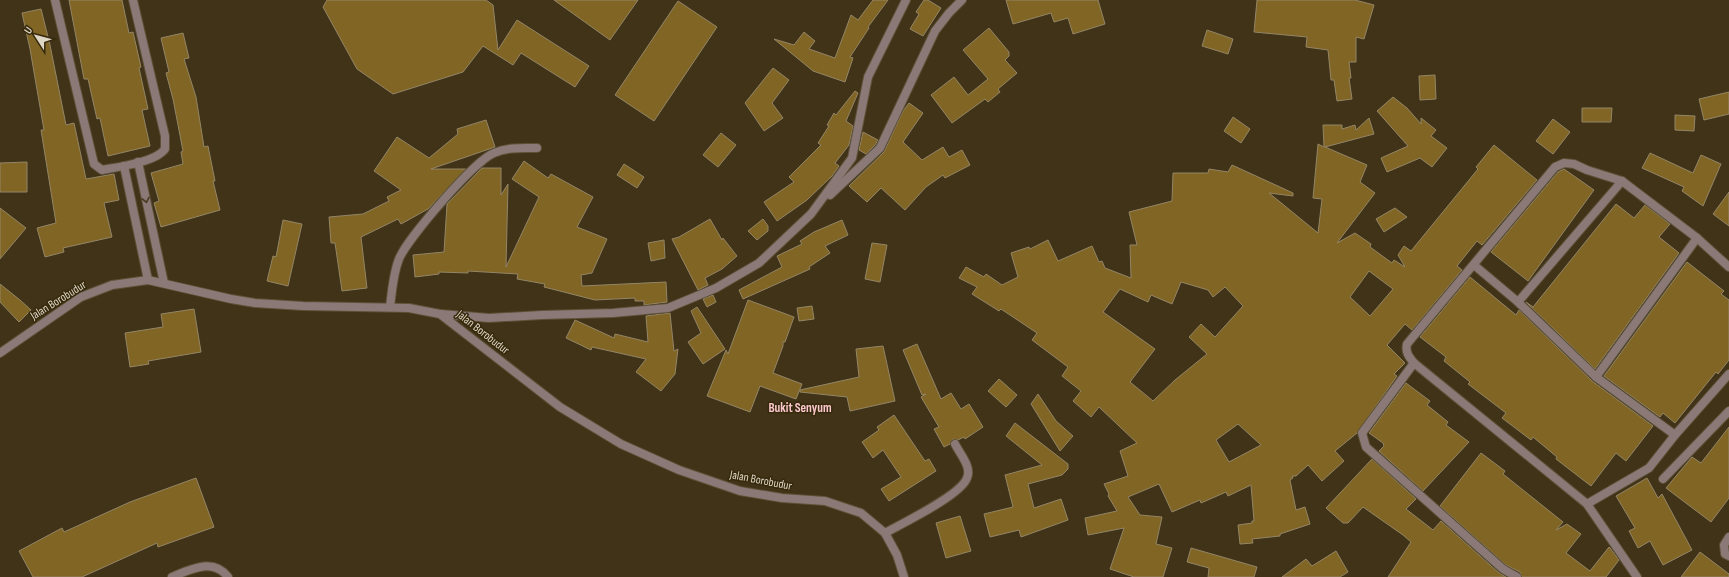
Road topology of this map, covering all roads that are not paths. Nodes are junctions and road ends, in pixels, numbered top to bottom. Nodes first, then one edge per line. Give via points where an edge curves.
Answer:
1 (55, 0) edge
2 (134, 0) edge
3 (906, 0) edge
4 (962, 0) edge
5 (536, 148) dead end
6 (138, 162) junction
7 (124, 166) junction
8 (1622, 180) junction
9 (811, 214) junction
10 (1697, 238) junction
11 (1474, 265) junction
12 (1729, 267) edge
13 (148, 280) junction
14 (164, 283) junction
15 (1518, 302) junction
16 (390, 307) junction
17 (440, 314) junction
18 (0, 352) edge
19 (1414, 363) junction
20 (1729, 374) edge
21 (1596, 377) junction
22 (1729, 411) edge
23 (1675, 435) junction
24 (955, 444) dead end
25 (1663, 479) dead end
26 (1587, 504) junction
27 (885, 533) junction
28 (1729, 537) edge
29 (1729, 556) edge
30 (172, 577) edge
31 (228, 577) edge
32 (904, 577) edge
33 (1517, 577) edge
34 (1637, 577) edge

1 - 7 street via 94,164 102,170
2 - 6 street via 166,145 163,152 157,156
3 - 9 street via 868,77 852,158
4 - 9 street via 935,30 880,148
5 - 16 street via 511,148 494,153 452,191 408,243 400,258 393,282
6 - 7 street
6 -> 14 street
7 - 13 street
8 - 10 street
8 - 11 street via 1574,164 1564,163 1555,168
8 - 15 street
9 - 17 street via 759,263 716,288 668,308 613,314 489,318
10 - 12 street
10 - 21 street
11 - 15 street
11 - 19 street via 1408,344 1408,355
13 - 14 street, Jalan Borobudur
13 - 18 street, Jalan Borobudur via 112,285 81,297
14 - 16 street, Jalan Borobudur via 231,300 255,303
15 - 21 street
16 - 17 street, Jalan Borobudur
17 - 27 street, Jalan Borobudur via 560,407 621,444 678,470 740,491 782,498 825,501 861,513
19 - 26 street
19 - 33 street via 1362,433 1366,447 1503,569
20 - 23 street
21 - 23 street
22 - 25 street
23 - 26 street via 1649,468
24 - 27 street via 967,466 968,478 959,490
26 - 34 street
27 - 32 street, Jalan Borobudur via 897,555
28 - 29 street via 1724,545 1725,554
30 - 31 street via 204,565

